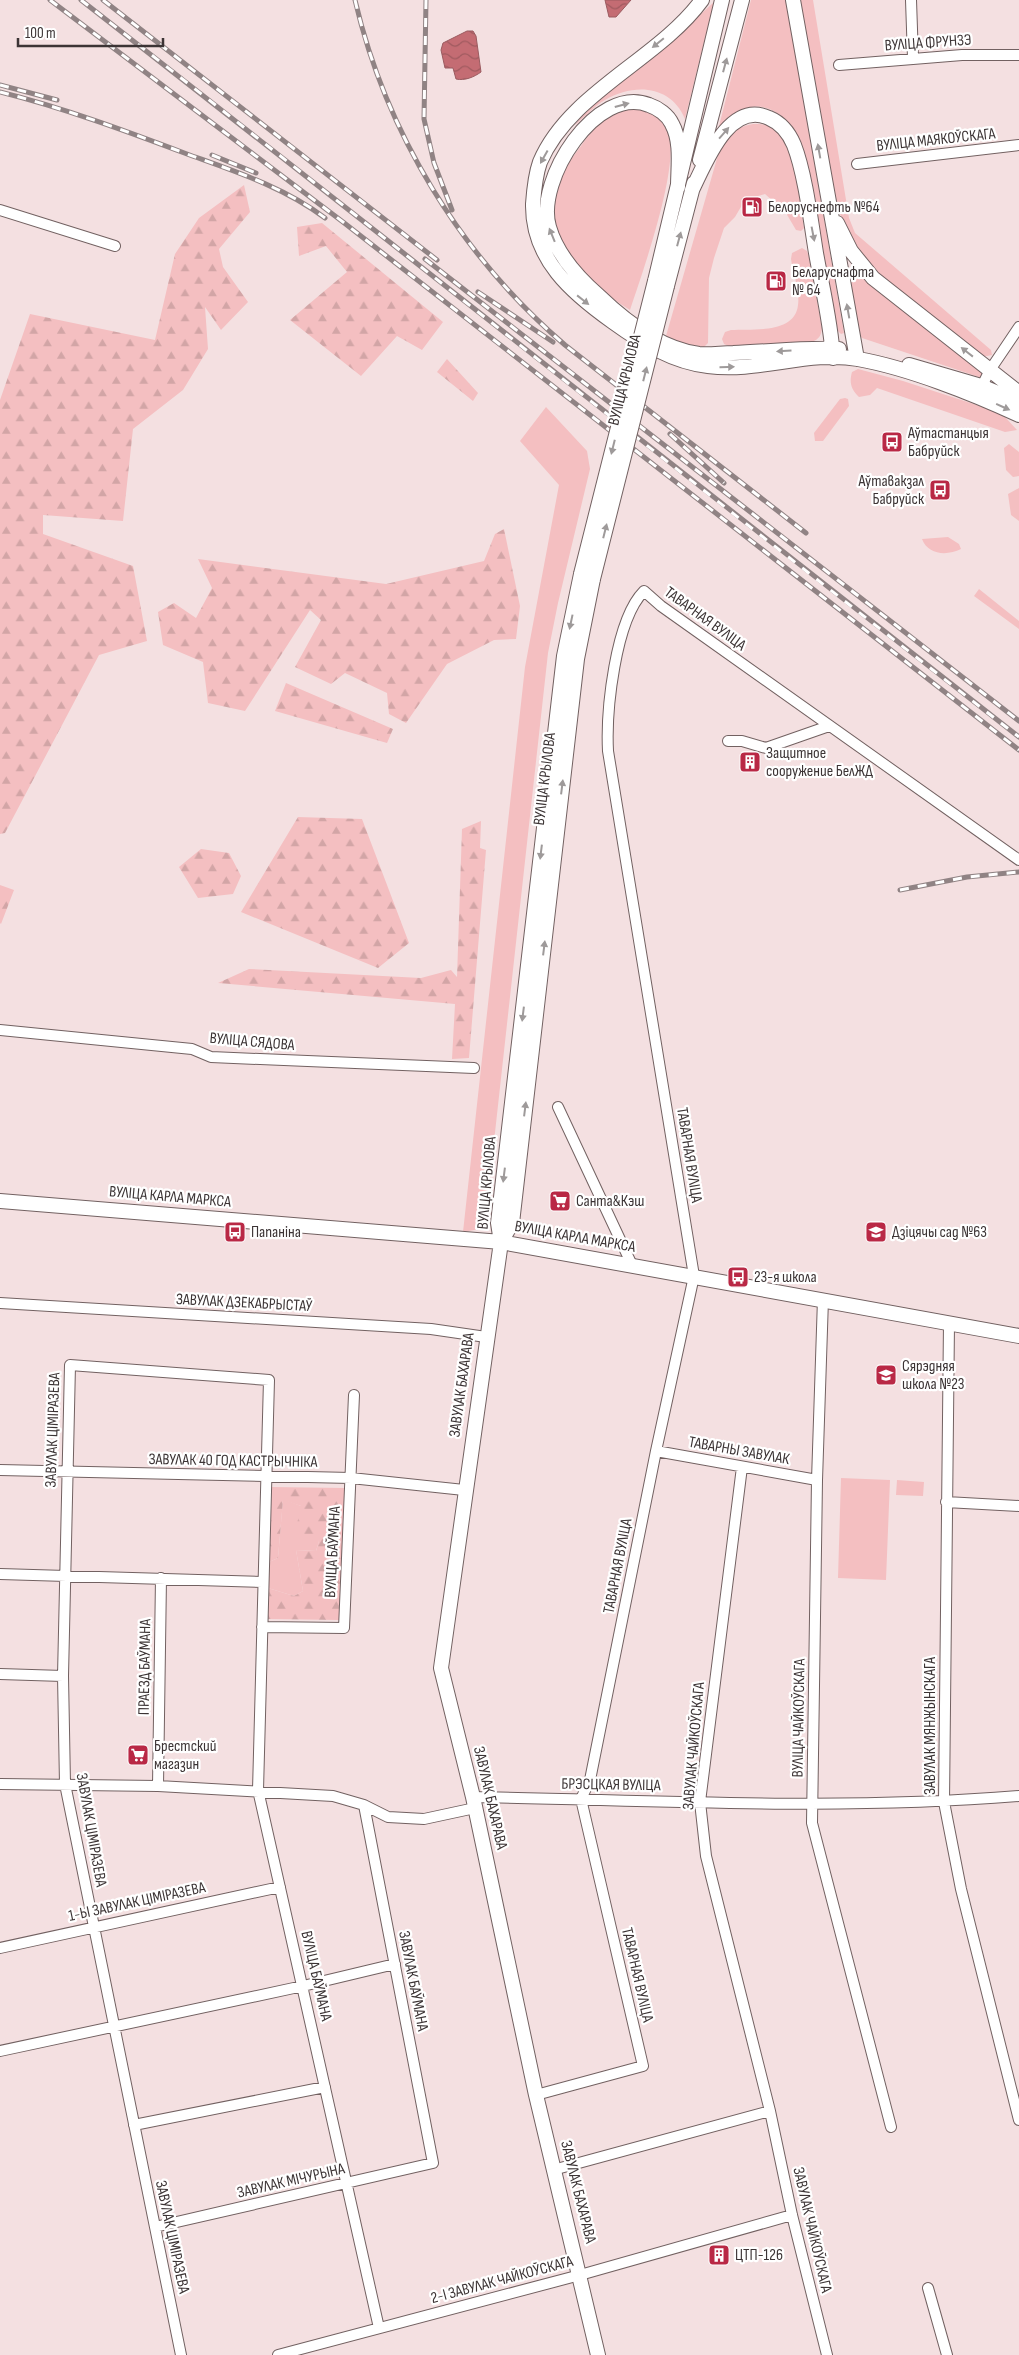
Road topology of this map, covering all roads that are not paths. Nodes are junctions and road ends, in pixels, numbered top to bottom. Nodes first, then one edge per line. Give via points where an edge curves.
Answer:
1 (702, 0) edge
2 (722, 0) edge
3 (742, 0) edge
4 (793, 0) edge
5 (911, 0) edge
6 (1019, 55) edge
7 (913, 58) junction
8 (839, 65) dead end
9 (1019, 146) edge
10 (857, 164) dead end
11 (678, 187) junction
12 (692, 190) junction
13 (829, 208) junction
14 (0, 210) edge
15 (116, 246) dead end
16 (661, 284) junction
17 (1019, 327) edge
18 (833, 353) junction
19 (856, 354) junction
20 (990, 370) junction
21 (979, 391) junction
22 (1019, 393) edge
23 (1019, 402) edge
24 (1019, 415) edge
25 (829, 726) junction
26 (728, 741) dead end
27 (1019, 860) edge
28 (0, 1030) edge
29 (474, 1068) dead end
30 (558, 1107) dead end
31 (0, 1201) edge
32 (500, 1242) junction
33 (632, 1265) junction
34 (694, 1276) junction
35 (823, 1299) junction
36 (0, 1303) edge
37 (949, 1323) junction
38 (1019, 1336) edge
39 (486, 1337) junction
40 (269, 1380) joint
41 (354, 1395) dead end
42 (656, 1451) junction
43 (742, 1467) junction
44 (0, 1470) edge
45 (67, 1472) junction
46 (266, 1476) junction
47 (351, 1478) junction
48 (817, 1480) junction
49 (464, 1490) junction
50 (946, 1502) junction
51 (1019, 1506) edge
52 (0, 1574) edge
53 (64, 1576) junction
54 (162, 1578) junction
55 (262, 1582) junction
56 (262, 1627) junction
57 (0, 1674) edge
58 (62, 1676) junction
59 (0, 1784) edge
60 (65, 1784) junction
61 (158, 1786) junction
62 (258, 1790) junction
63 (1019, 1796) edge
64 (581, 1799) junction
65 (700, 1802) junction
66 (812, 1802) junction
67 (944, 1802) junction
68 (474, 1803) junction
69 (364, 1805) junction
70 (280, 1888) junction
71 (92, 1927) junction
72 (0, 1948) edge
73 (395, 1964) junction
74 (303, 1986) junction
75 (113, 2026) junction
76 (0, 2051) edge
77 (325, 2087) junction
78 (536, 2095) junction
79 (770, 2111) junction
80 (1019, 2120) edge
81 (134, 2125) junction
82 (891, 2127) dead end
83 (433, 2163) joint
84 (554, 2170) junction
85 (346, 2184) junction
86 (792, 2215) junction
87 (155, 2227) junction
88 (580, 2275) junction
89 (928, 2288) dead end
90 (379, 2328) junction
91 (181, 2355) edge
92 (278, 2355) edge
93 (598, 2355) edge
94 (827, 2355) edge
95 (946, 2355) edge

1 -> 18 main road via 674,30 584,104 558,134 541,162 534,186 533,218 539,244 554,271 576,294 635,338 691,364 711,367
2 - 11 main road, ВУЛІЦА КРЫЛОВА
12 -> 3 main road, ВУЛІЦА КРЫЛОВА
13 -> 4 main road
5 - 7 street
6 - 7 street, ВУЛІЦА ФРУНЗЭ
7 - 8 street, ВУЛІЦА ФРУНЗЭ
9 - 10 street, ВУЛІЦА МАЯКОЎСКАГА
11 - 16 main road, ВУЛІЦА КРЫЛОВА
18 -> 11 main road via 699,354 671,346 638,329 577,276 557,247 548,225 548,205 556,169 572,144 600,114 622,103 649,105 666,115 673,124 679,148
16 -> 12 main road, ВУЛІЦА КРЫЛОВА
12 -> 18 main road via 713,146 740,118 766,116 786,130 800,168
19 -> 13 main road
20 -> 13 main road via 873,278 851,251
14 - 15 street
16 - 32 main road, ВУЛІЦА КРЫЛОВА, bridge via 587,576 512,1223
17 - 20 street
18 - 19 main road
19 - 21 main road
20 - 21 street
20 - 22 main road
21 - 23 main road
21 -> 24 main road
25 - 26 street via 766,748 742,741
25 - 27 street, ТАВАРНАЯ ВУЛІЦА
25 - 34 street, ТАВАРНАЯ ВУЛІЦА via 644,591 634,601 614,666 607,726 608,751
28 - 29 street, ВУЛІЦА СЯДОВА via 192,1048 211,1057
30 - 33 street
31 - 32 main road, ВУЛІЦА КАРЛА МАРКСА
32 - 33 main road, ВУЛІЦА КАРЛА МАРКСА
32 - 39 main road, ЗАВУЛАК БАХАРАВА
33 - 34 main road, ВУЛІЦА КАРЛА МАРКСА
34 - 35 main road, ВУЛІЦА КАРЛА МАРКСА
34 - 42 street, ТАВАРНАЯ ВУЛІЦА
35 - 37 main road, ВУЛІЦА КАРЛА МАРКСА
35 - 48 street, ВУЛІЦА ЧАЙКОЎСКАГА
36 - 39 street, ЗАВУЛАК ДЗЕКАБРЫСТАЎ via 431,1329
37 - 38 main road, ВУЛІЦА КАРЛА МАРКСА
37 - 50 street, ЗАВУЛАК МЯНЖЫНСКАГА
39 - 49 main road, ЗАВУЛАК БАХАРАВА
40 - 45 street, ЗАВУЛАК ЦІМІРАЗЕВА via 70,1365
40 - 46 street, ВУЛІЦА БАЎМАНА
41 - 47 street, ВУЛІЦА БАЎМАНА
42 - 43 street, ТАВАРНЫ ЗАВУЛАК
42 - 64 street, ТАВАРНАЯ ВУЛІЦА via 590,1780
43 - 48 street, ТАВАРНЫ ЗАВУЛАК
43 - 65 street, ЗАВУЛАК ЧАЙКОЎСКАГА
44 - 45 street, ЗАВУЛАК 40 ГОД КАСТРЫЧНІКА
45 - 46 street, ЗАВУЛАК 40 ГОД КАСТРЫЧНІКА
45 - 53 street, ЗАВУЛАК ЦІМІРАЗЕВА
46 - 47 street, ЗАВУЛАК 40 ГОД КАСТРЫЧНІКА
46 - 55 street, ВУЛІЦА БАЎМАНА
47 - 49 street, ЗАВУЛАК 40 ГОД КАСТРЫЧНІКА
47 - 56 street, ВУЛІЦА БАЎМАНА via 344,1628
48 - 66 street, ВУЛІЦА ЧАЙКОЎСКАГА
49 - 68 main road, ЗАВУЛАК БАХАРАВА via 441,1668
50 - 51 street
50 - 67 street, ЗАВУЛАК МЯНЖЫНСКАГА
52 - 53 street
53 - 54 street
53 - 58 street, ЗАВУЛАК ЦІМІРАЗЕВА
54 - 55 street
54 - 61 street, ПРАЕЗД БАЎМАНА
55 - 56 street, ВУЛІЦА БАЎМАНА
56 - 62 street, ВУЛІЦА БАЎМАНА
57 - 58 street
58 - 60 street, ЗАВУЛАК ЦІМІРАЗЕВА
59 - 60 street, БРЭСЦКАЯ ВУЛІЦА
60 - 61 street, БРЭСЦКАЯ ВУЛІЦА
60 - 71 street, ЗАВУЛАК ЦІМІРАЗЕВА
61 - 62 street, БРЭСЦКАЯ ВУЛІЦА
62 - 69 street, БРЭСЦКАЯ ВУЛІЦА via 333,1796
62 - 70 street, ВУЛІЦА БАЎМАНА
63 - 67 street, БРЭСЦКАЯ ВУЛІЦА
64 - 65 street, БРЭСЦКАЯ ВУЛІЦА
64 - 68 street, БРЭСЦКАЯ ВУЛІЦА
64 - 78 street, ТАВАРНАЯ ВУЛІЦА via 643,2066
65 - 66 street, БРЭСЦКАЯ ВУЛІЦА
65 - 79 street, ЗАВУЛАК ЧАЙКОЎСКАГА via 706,1856
66 - 67 street, БРЭСЦКАЯ ВУЛІЦА
66 - 82 street, ВУЛІЦА ЧАЙКОЎСКАГА via 812,1823
67 - 80 street, ЗАВУЛАК МЯНЖЫНСКАГА via 961,1889
68 - 69 street, БРЭСЦКАЯ ВУЛІЦА via 424,1819 388,1817
68 - 78 main road, ЗАВУЛАК БАХАРАВА
69 - 73 street, ЗАВУЛАК БАЎМАНА
70 - 71 street, 1-Ы ЗАВУЛАК ЦІМІРАЗЕВА
70 - 74 street, ВУЛІЦА БАЎМАНА
71 - 72 street, 1-Ы ЗАВУЛАК ЦІМІРАЗЕВА
71 - 75 street, ЗАВУЛАК ЦІМІРАЗЕВА
73 - 74 street
73 - 83 street, ЗАВУЛАК БАЎМАНА
74 - 75 street
74 - 77 street, ВУЛІЦА БАЎМАНА
75 - 76 street
75 - 81 street, ЗАВУЛАК ЦІМІРАЗЕВА
77 - 81 street
77 - 85 street, ВУЛІЦА БАЎМАНА
78 - 84 main road, ЗАВУЛАК БАХАРАВА
79 - 84 street
79 - 86 street, ЗАВУЛАК ЧАЙКОЎСКАГА
81 - 87 street, ЗАВУЛАК ЦІМІРАЗЕВА
83 - 85 street, ЗАВУЛАК МІЧУРЫНА
84 - 88 main road, ЗАВУЛАК БАХАРАВА
85 - 87 street, ЗАВУЛАК МІЧУРЫНА
85 - 90 street, ВУЛІЦА БАЎМАНА
86 - 88 street, 2-І ЗАВУЛАК ЧАЙКОЎСКАГА
86 - 94 street, ЗАВУЛАК ЧАЙКОЎСКАГА
87 - 91 street, ЗАВУЛАК ЦІМІРАЗЕВА
88 - 90 street, 2-І ЗАВУЛАК ЧАЙКОЎСКАГА
88 - 93 main road, ЗАВУЛАК БАХАРАВА
89 - 95 street
90 - 92 street, 2-І ЗАВУЛАК ЧАЙКОЎСКАГА

